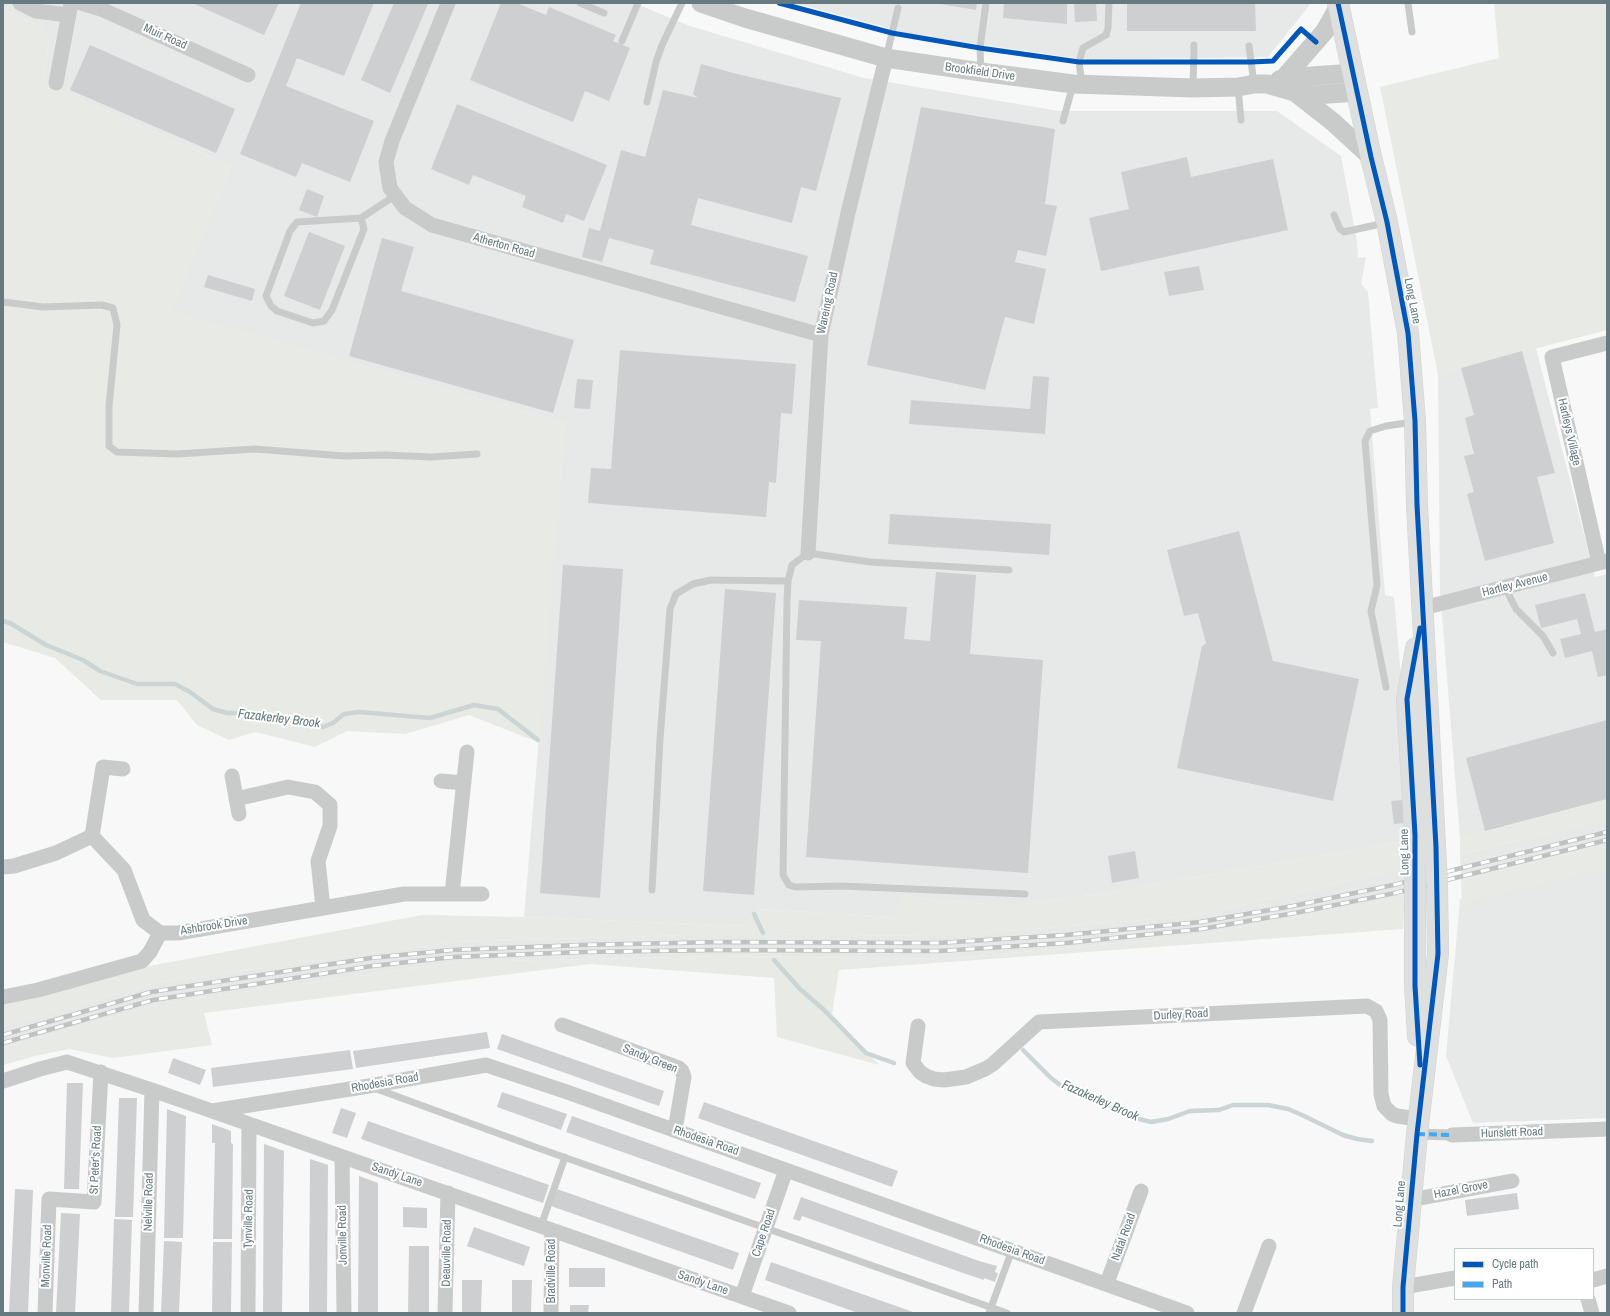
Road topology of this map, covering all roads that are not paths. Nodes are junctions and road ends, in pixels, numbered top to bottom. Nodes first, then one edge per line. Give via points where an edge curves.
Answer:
1 (20, 3) edge
2 (81, 3) edge
3 (448, 3) edge
4 (580, 3) edge
5 (638, 3) edge
6 (682, 3) edge
7 (986, 3) edge
8 (1110, 3) edge
9 (1408, 3) edge
10 (705, 4) edge
11 (1339, 5) edge
12 (898, 8) dead end
13 (69, 9) edge
14 (604, 13) dead end
15 (1412, 32) dead end
16 (622, 41) dead end
17 (1194, 45) dead end
18 (1249, 46) dead end
19 (886, 58) junction
20 (981, 72) junction
21 (248, 75) dead end
22 (1355, 82) junction
23 (56, 83) dead end
24 (1077, 84) junction
25 (1253, 85) junction
26 (1290, 85) junction
27 (1193, 88) junction
28 (647, 102) dead end
29 (1241, 120) dead end
30 (1063, 121) dead end
31 (1371, 157) junction
32 (396, 195) junction
33 (1334, 215) dead end
34 (361, 218) junction
35 (1387, 222) junction
36 (3, 302) edge
37 (821, 335) junction
38 (1607, 342) edge
39 (1415, 421) junction
40 (477, 454) dead end
41 (808, 553) junction
42 (1603, 562) edge
43 (1009, 570) dead end
44 (788, 582) junction
45 (1505, 588) junction
46 (1423, 608) junction
47 (1553, 653) dead end
48 (1386, 687) dead end
49 (467, 752) dead end
50 (123, 769) dead end
51 (232, 776) dead end
52 (441, 781) dead end
53 (464, 783) junction
54 (236, 798) junction
55 (239, 814) dead end
56 (92, 836) junction
57 (3, 867) edge
58 (652, 890) dead end
59 (452, 894) junction
60 (482, 894) dead end
61 (1025, 894) dead end
62 (323, 908) junction
63 (160, 933) junction
64 (3, 997) edge
65 (562, 1025) dead end
66 (918, 1026) dead end
67 (101, 1072) junction
68 (3, 1080) edge
69 (369, 1086) junction
70 (152, 1090) junction
71 (1421, 1097) junction
72 (212, 1111) junction
73 (249, 1124) junction
74 (1417, 1127) junction
75 (1607, 1129) edge
76 (675, 1130) junction
77 (1452, 1135) joint
78 (342, 1156) junction
79 (564, 1157) junction
80 (786, 1170) junction
81 (1512, 1181) dead end
82 (1141, 1191) dead end
83 (448, 1193) junction
84 (49, 1199) joint
85 (1410, 1200) junction
86 (546, 1228) junction
87 (766, 1228) junction
88 (1269, 1246) dead end
89 (1012, 1250) junction
90 (1607, 1276) edge
91 (1454, 1278) edge
92 (1594, 1280) edge
93 (1107, 1284) junction
94 (1403, 1287) junction
95 (742, 1296) junction
96 (1588, 1300) edge
97 (990, 1310) edge
98 (45, 1313) edge
99 (146, 1313) edge
100 (248, 1313) edge
101 (344, 1313) edge
102 (446, 1313) edge
103 (551, 1313) edge
104 (789, 1313) edge
105 (1007, 1313) edge
106 (1187, 1313) edge
107 (1244, 1313) edge
108 (1403, 1313) edge
109 (1592, 1313) edge

1 - 13 street via 36,11
2 - 21 street, Muir Road via 102,9
3 - 32 street, Atherton Road via 392,141 386,162 390,188
4 - 14 lane
5 - 16 lane
6 - 28 lane via 662,45
7 - 20 lane via 980,48
8 - 24 lane via 1106,35 1083,48
9 - 15 lane
10 - 19 street, Brookfield Drive
11 - 22 main road, Long Lane
11 - 26 street
12 - 19 lane
13 - 23 street
17 - 27 lane
18 - 25 lane
19 - 20 street, Brookfield Drive
19 - 37 street, Wareing Road
20 - 24 street, Brookfield Drive
22 - 26 street, Brookfield Drive
22 - 31 main road, Long Lane
24 - 27 street, Brookfield Drive
24 - 30 lane
25 - 26 street, Brookfield Drive
25 - 27 street, Brookfield Drive
25 - 29 lane
26 - 31 street
31 - 35 main road, Long Lane
32 - 34 lane
32 - 37 street, Atherton Road via 405,208 432,225
33 - 35 lane via 1344,232
34 - 34 lane via 364,229 332,310 324,320 313,323 277,311 271,306 266,296 290,231 297,222
35 - 39 main road, Long Lane via 1408,333
36 - 40 lane via 43,307 102,305 113,308 117,325 109,406 109,446 117,452 177,454 255,449 344,456 432,457
37 - 41 street, Wareing Road
38 - 42 street, Hartleys Village via 1552,357
39 - 46 main road, Long Lane via 1416,505
39 - 48 lane via 1386,426 1370,432 1365,441 1377,585 1371,611
41 - 43 lane via 870,562
41 - 44 lane via 792,565
42 - 45 street, Hartley Avenue
44 - 58 lane via 711,580 693,584 676,594 670,609 668,629
44 - 61 lane via 783,875 789,885
45 - 46 street, Hartley Avenue
45 - 47 lane via 1516,609 1543,636
46 - 71 main road, Long Lane via 1437,874 1438,954
46 - 71 main road, Long Lane via 1407,699 1415,835 1415,986
49 - 53 street
50 - 56 street via 103,767
51 - 54 street
52 - 53 street
53 - 59 street
54 - 55 street
54 - 62 street via 288,787 315,792 330,804 330,826 318,861
56 - 57 street via 56,853
56 - 63 street via 124,870 143,920
59 - 60 street, Ashbrook Drive
59 - 62 street, Ashbrook Drive via 404,894
62 - 63 street, Ashbrook Drive via 178,933
63 - 64 street via 142,961
65 - 76 street, Sandy Green via 679,1068 684,1077
66 - 74 street, Durley Road via 913,1063 926,1076 944,1080 966,1077 985,1069 1039,1022 1367,1006 1376,1011 1380,1020 1384,1106 1392,1114 1403,1117
67 - 68 street, Sandy Lane via 67,1062
67 - 70 street, Sandy Lane
67 - 84 street, St Peter's Road via 94,1202
69 - 72 street, Rhodesia Road
69 - 76 street, Rhodesia Road via 486,1065
69 - 79 lane
70 - 72 street, Sandy Lane
70 - 99 street, Nelville Road
71 - 74 main road, Long Lane
72 - 73 street, Sandy Lane
73 - 78 street, Sandy Lane
73 - 100 street, Tynville Road
74 - 77 street, Hunslett Road
74 - 85 main road, Long Lane
75 - 77 street, Hunslett Road
76 - 80 street, Rhodesia Road
78 - 83 street, Sandy Lane
78 - 101 street, Jonville Road
79 - 86 lane
79 - 87 lane
80 - 87 street, Cape Road
80 - 89 street, Rhodesia Road
81 - 85 street, Hazel Grove
82 - 93 street, Natal Road
83 - 86 street, Sandy Lane
83 - 102 street, Deauville Road
84 - 98 street, Monville Road
85 - 94 main road, Long Lane
86 - 95 street, Sandy Lane
86 - 103 street, Bradville Road
87 - 95 street, Cape Road
87 - 97 lane
88 - 107 street
89 - 93 street, Rhodesia Road
89 - 97 lane
90 - 92 street
91 - 94 street
93 - 106 street, Rhodesia Road
94 - 108 main road, Long Lane
95 - 104 street, Sandy Lane
96 - 109 street
97 - 105 lane

